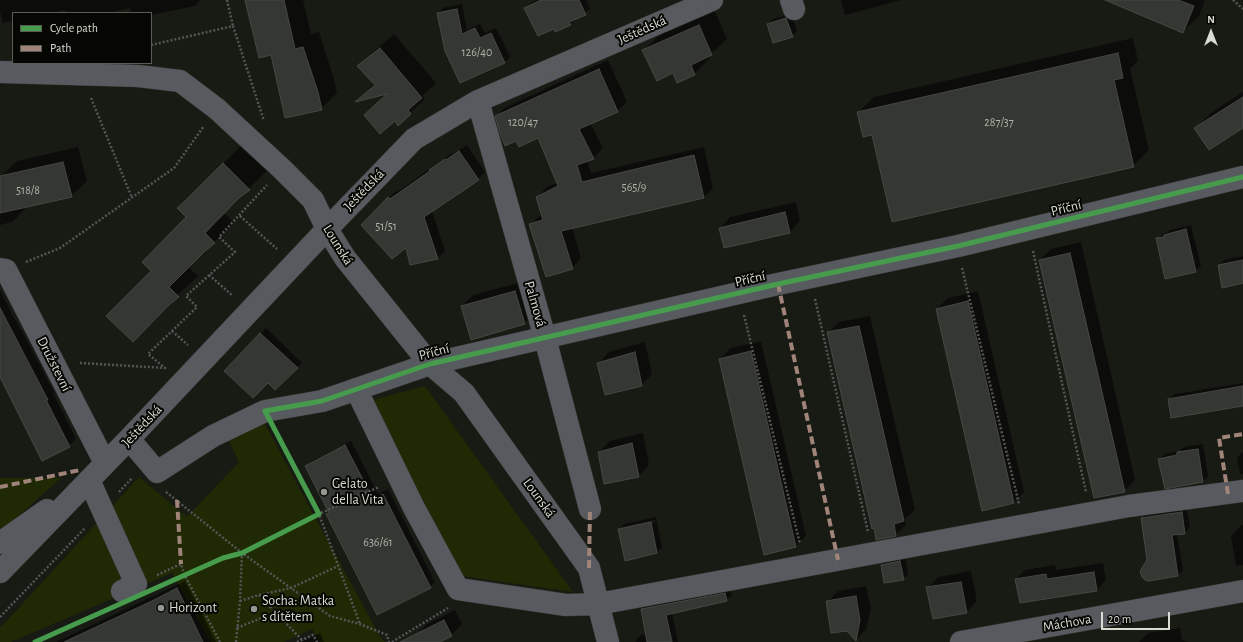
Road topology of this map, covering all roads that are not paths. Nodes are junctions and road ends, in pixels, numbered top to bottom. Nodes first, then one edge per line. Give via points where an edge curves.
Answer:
1 (712, 0) edge
2 (0, 72) edge
3 (478, 101) junction
4 (1243, 177) edge
5 (327, 229) junction
6 (3, 270) edge
7 (544, 338) junction
8 (430, 364) junction
9 (356, 389) junction
10 (129, 439) junction
11 (105, 463) junction
12 (89, 480) junction
13 (1243, 491) edge
14 (590, 509) dead end
15 (0, 543) edge
16 (0, 572) edge
17 (1243, 591) edge
18 (117, 599) road end
19 (598, 604) junction
20 (608, 642) edge
21 (961, 642) edge

1 - 3 street, Ještědská
2 - 5 street, Lounská via 138,76 180,81 217,109 313,200
3 - 5 street, Ještědská via 414,139
3 - 7 street, Palmová
4 - 7 street, Příční via 958,246
5 - 8 street, Lounská via 345,258
5 - 10 street, Ještědská
6 - 11 street, Družstevní
7 - 8 street, Příční
7 - 14 street, Palmová
8 - 9 street, Příční
8 - 19 street, Lounská via 464,393 589,568
9 - 10 street, Příční via 322,401 265,411 213,436 157,472
9 - 19 street via 414,508 458,589 566,605
10 - 11 street, Ještědská
11 - 12 street, Ještědská
12 - 15 street, Ještědská
12 - 16 street, Ještědská
12 - 18 street via 136,584
13 - 19 street via 1129,506
17 - 21 street, Máchova
19 - 20 street

